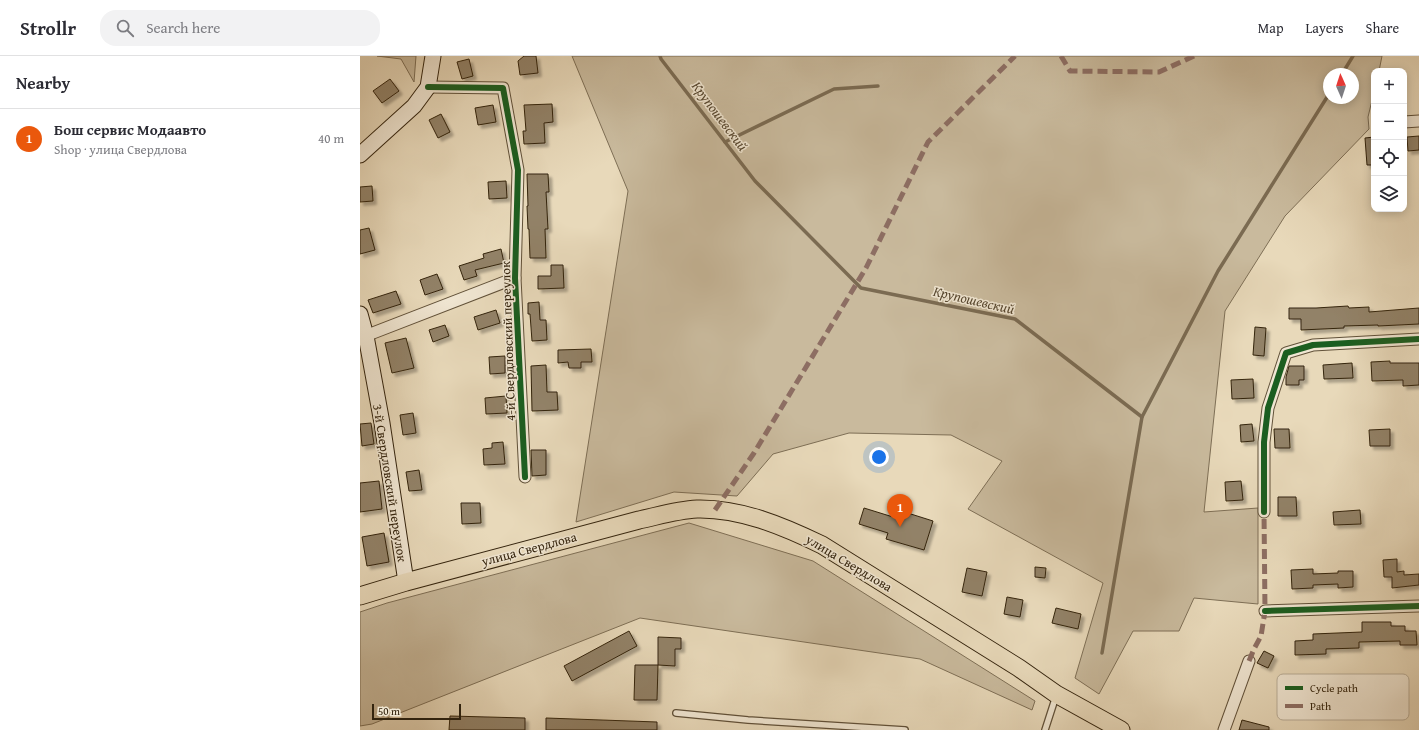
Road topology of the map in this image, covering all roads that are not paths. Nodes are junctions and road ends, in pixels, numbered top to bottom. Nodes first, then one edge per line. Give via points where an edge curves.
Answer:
1 (433, 56) edge
2 (428, 87) junction
3 (1419, 121) edge
4 (1407, 122) edge
5 (360, 154) edge
6 (515, 278) junction
7 (360, 314) edge
8 (363, 337) edge
9 (1419, 339) edge
10 (525, 477) dead end
11 (1264, 512) dead end
12 (406, 582) junction
13 (360, 596) edge
14 (1419, 606) edge
15 (1265, 611) dead end
16 (1249, 661) dead end
17 (1056, 694) junction
18 (676, 713) dead end
19 (905, 730) edge
20 (1045, 730) edge
21 (1106, 730) edge
22 (1121, 730) edge
23 (1224, 730) edge

1 - 2 main road
2 - 5 main road via 414,106
2 - 6 street, 4-й Свердловский переулок via 503,88 518,170
3 - 4 street
6 - 8 street
6 - 10 street, 4-й Свердловский переулок
7 - 8 main road, 3-й Свердловский переулок
8 - 12 main road, 3-й Свердловский переулок via 382,423
9 - 11 street via 1313,345 1286,353 1268,408 1264,442
12 - 13 main road, улица Свердлова
12 - 17 main road, улица Свердлова via 670,513 696,509 737,513 768,522 822,545 1019,668
14 - 15 street
16 - 23 street
17 - 20 lane
17 - 21 main road
17 - 22 main road, улица Свердлова
18 - 19 lane

